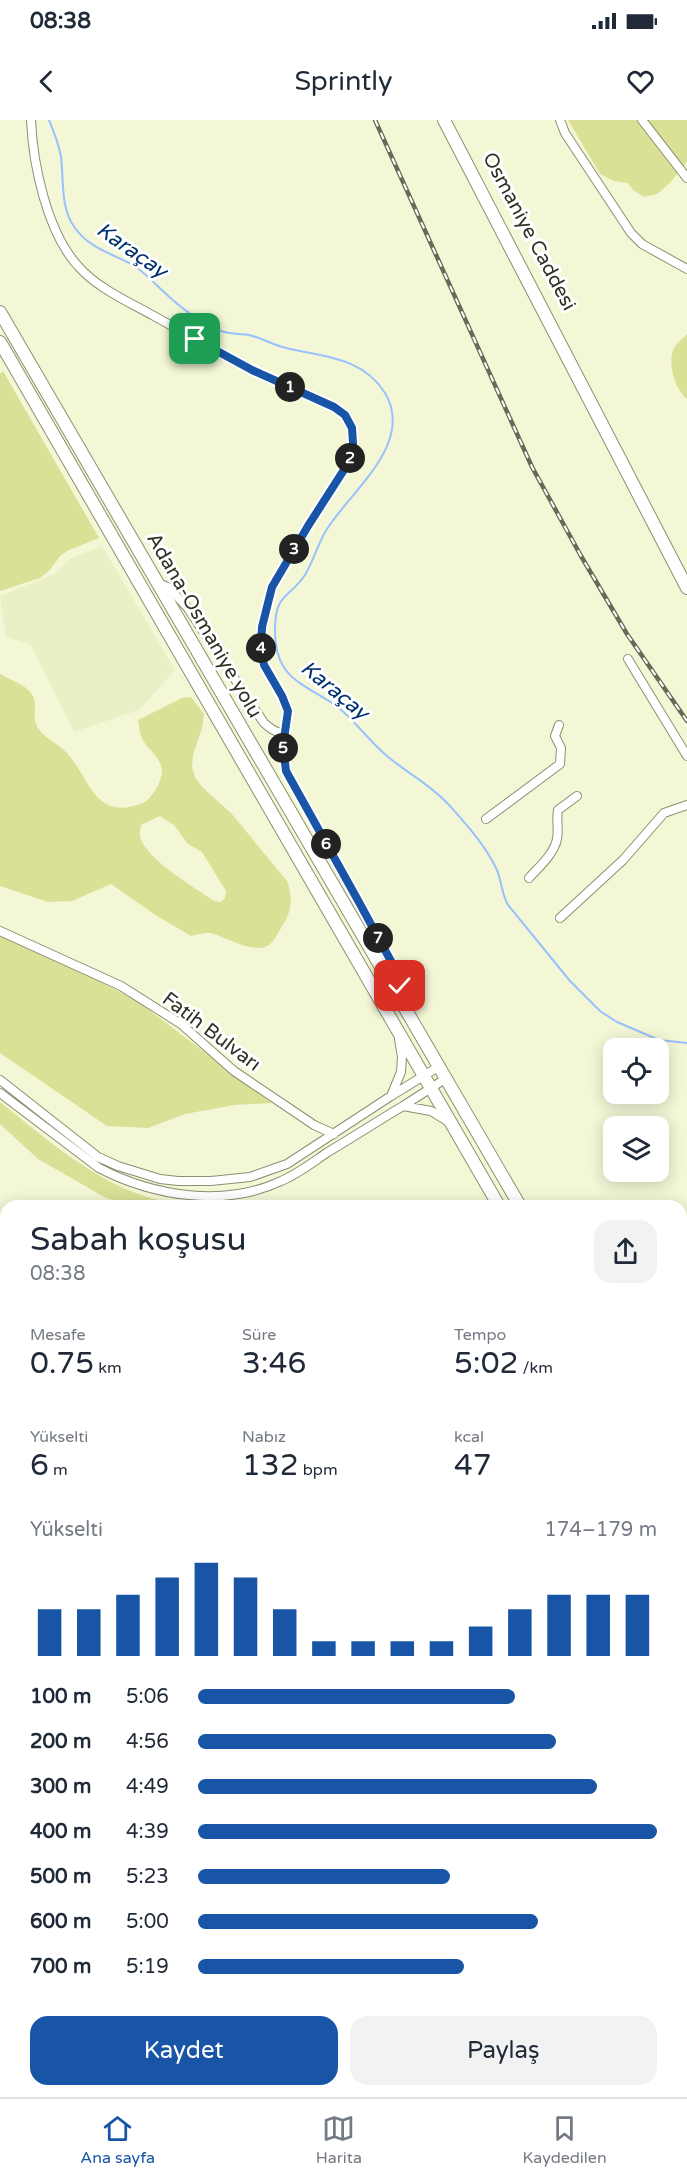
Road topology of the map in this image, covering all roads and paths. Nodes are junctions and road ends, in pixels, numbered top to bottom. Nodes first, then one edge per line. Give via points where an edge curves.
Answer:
1 (31, 120) edge
2 (444, 120) edge
3 (449, 120) edge
4 (560, 120) edge
5 (642, 120) edge
6 (687, 178) edge
7 (687, 269) edge
8 (0, 312) edge
9 (0, 342) edge
10 (687, 577) edge
11 (158, 583) junction
12 (687, 588) edge
13 (628, 659) dead end
14 (559, 725) dead end
15 (286, 732) junction
16 (687, 756) edge
17 (577, 796) dead end
18 (687, 805) edge
19 (486, 819) dead end
20 (529, 878) dead end
21 (560, 918) dead end
22 (0, 931) edge
23 (402, 1005) junction
24 (396, 1025) junction
25 (438, 1067) junction
26 (423, 1075) junction
27 (445, 1079) junction
28 (0, 1080) edge
29 (431, 1088) junction
30 (0, 1093) edge
31 (391, 1096) junction
32 (403, 1106) junction
33 (450, 1122) junction
34 (334, 1134) junction
35 (496, 1200) edge
36 (516, 1200) edge

1 - 15 street via 43,197 54,228 78,267 96,282 242,365 334,407 345,415 352,428 349,462 272,587 262,627 264,665 288,711
2 - 12 highway
3 - 10 highway, Osmaniye Caddesi
4 - 7 street via 631,233 642,244
5 - 6 street
8 - 11 highway, Adana-Osmaniye yolu
9 - 24 highway, Adana-Osmaniye yolu
11 - 15 street via 168,587 187,607 264,723 280,733
11 - 23 highway, Adana-Osmaniye yolu
13 - 16 street
14 - 19 street via 555,736 561,748 560,764
15 - 23 street via 286,771 392,963
17 - 20 street via 558,810 554,846
18 - 21 street via 664,813 623,860
22 - 34 street, Fatih Bulvarı via 121,986 181,1024 234,1071
23 - 25 highway, Adana-Osmaniye yolu
24 - 26 highway, Adana-Osmaniye yolu
24 - 31 street via 401,1072
25 - 26 street
25 - 27 highway, Adana-Osmaniye yolu
26 - 29 highway, Adana-Osmaniye yolu
26 - 31 street
27 - 29 street
27 - 36 highway, Adana-Osmaniye yolu
28 - 34 street via 98,1157 160,1179 250,1177 287,1164
29 - 32 street
29 - 33 highway, Adana-Osmaniye yolu
30 - 32 street via 111,1175 153,1189 202,1196 258,1190 282,1181
31 - 34 street
32 - 33 street via 431,1111
33 - 35 highway, Adana-Osmaniye yolu

